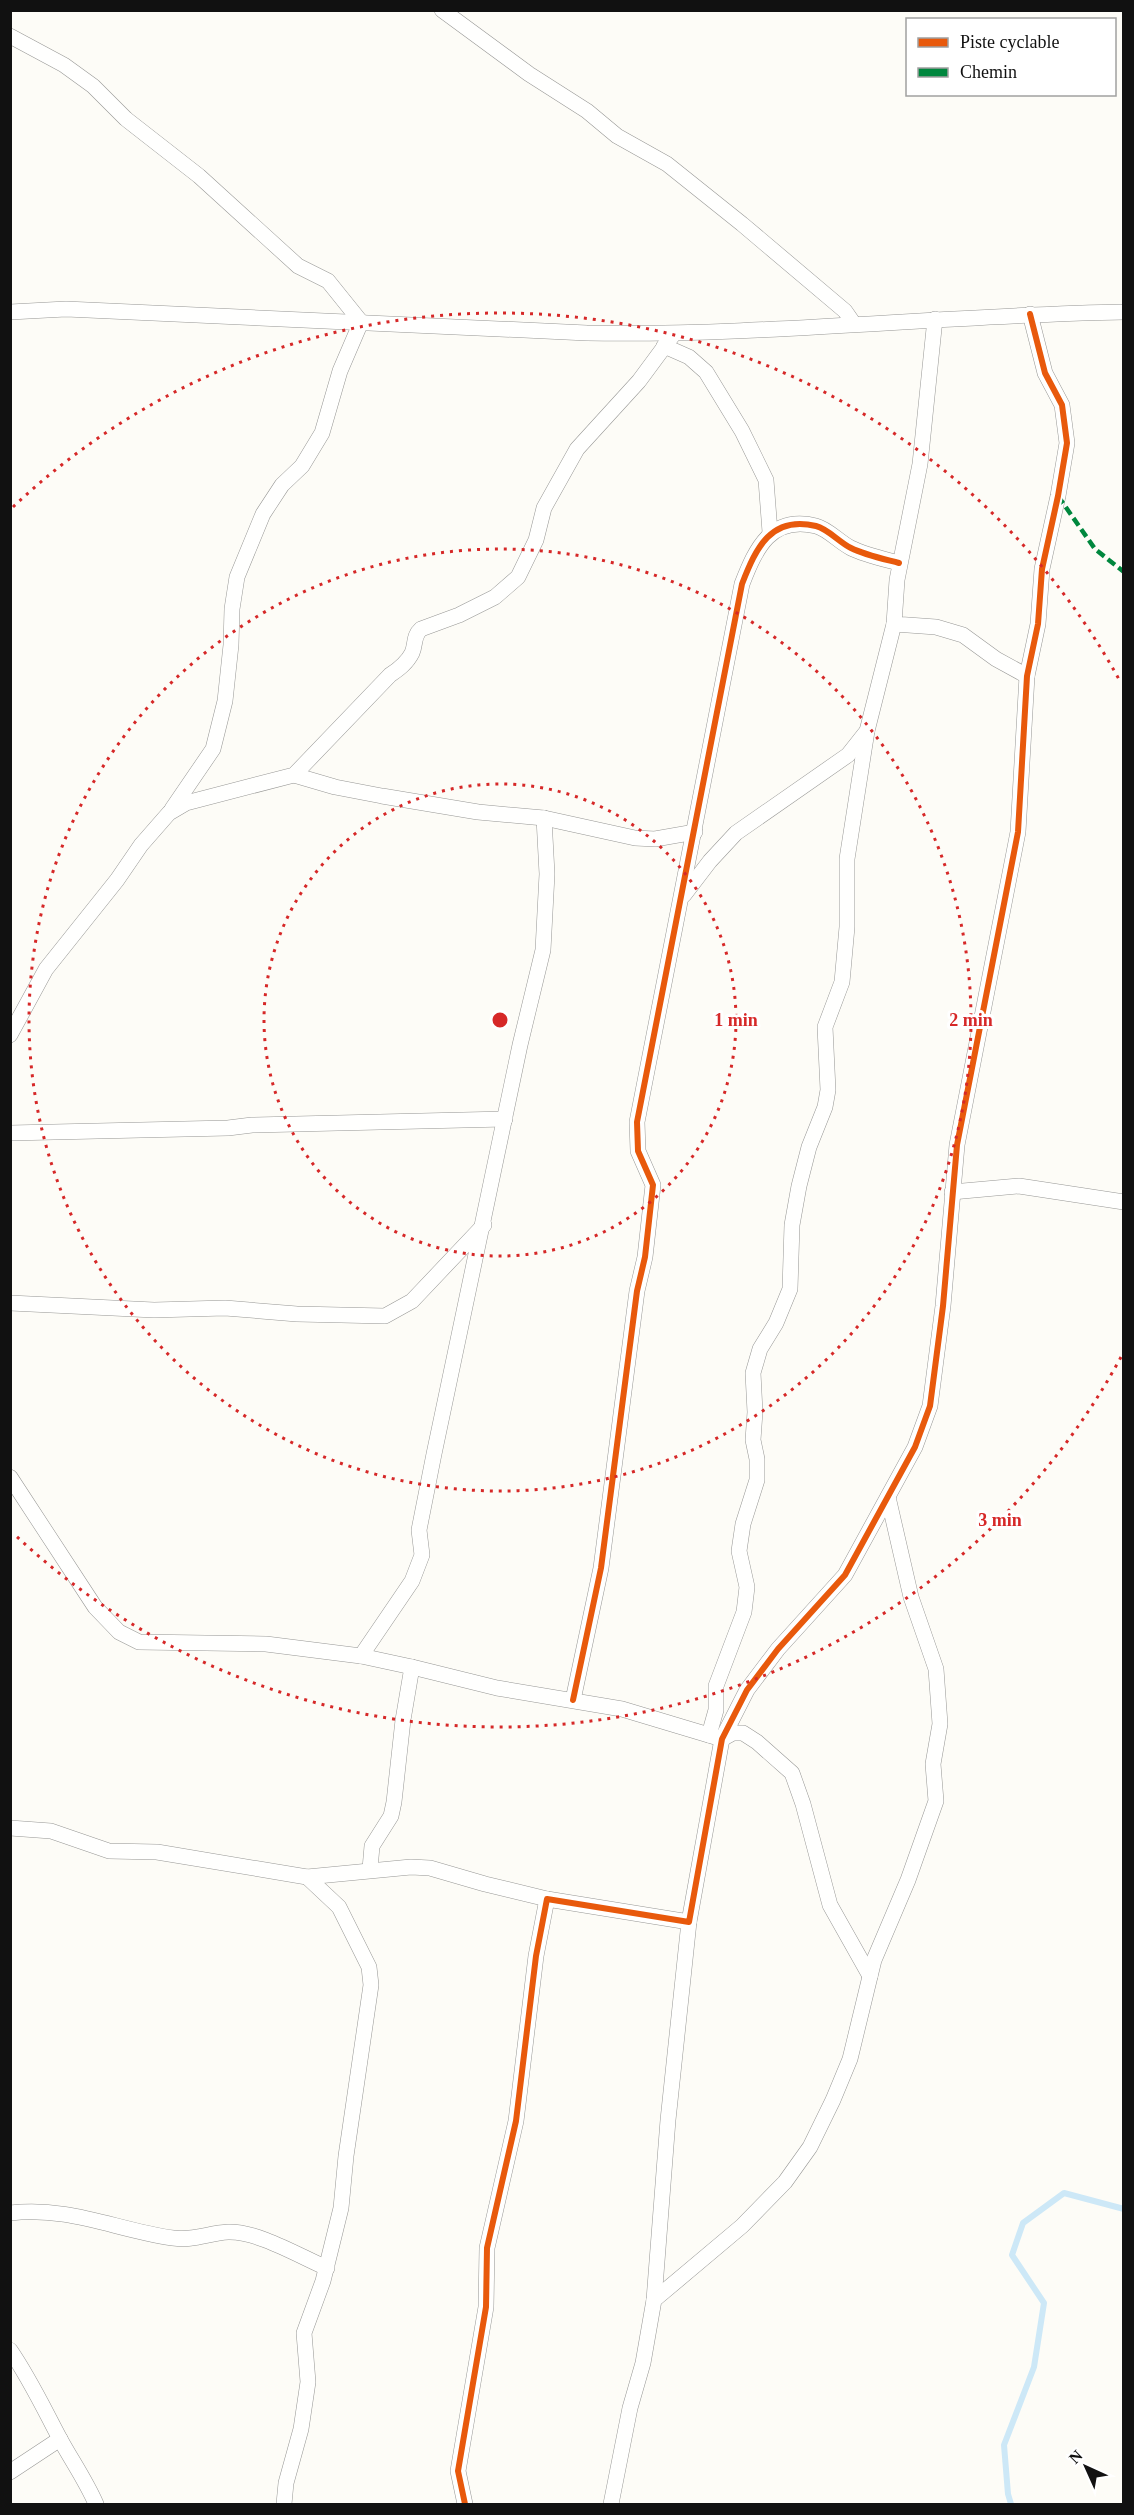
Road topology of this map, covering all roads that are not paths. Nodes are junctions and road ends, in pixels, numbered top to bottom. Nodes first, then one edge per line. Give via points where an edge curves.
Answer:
1 (442, 10) edge
2 (10, 36) edge
3 (10, 312) edge
4 (1124, 312) edge
5 (1030, 314) junction
6 (935, 320) junction
7 (361, 322) junction
8 (854, 324) junction
9 (669, 340) junction
10 (770, 532) junction
11 (899, 563) junction
12 (894, 624) junction
13 (1027, 676) junction
14 (867, 730) junction
15 (294, 775) junction
16 (169, 813) junction
17 (544, 818) junction
18 (695, 832) junction
19 (683, 897) junction
20 (10, 1035) edge
21 (505, 1119) junction
22 (10, 1133) edge
23 (952, 1192) junction
24 (1124, 1202) edge
25 (484, 1225) junction
26 (10, 1303) edge
27 (10, 1477) edge
28 (888, 1497) junction
29 (361, 1656) junction
30 (412, 1667) junction
31 (573, 1700) junction
32 (716, 1737) junction
33 (10, 1828) edge
34 (370, 1869) junction
35 (307, 1877) junction
36 (547, 1899) junction
37 (689, 1922) junction
38 (870, 1976) junction
39 (10, 2213) edge
40 (327, 2268) junction
41 (654, 2300) junction
42 (10, 2350) edge
43 (60, 2439) junction
44 (10, 2472) edge
45 (96, 2505) edge
46 (284, 2505) edge
47 (465, 2505) edge
48 (611, 2505) edge

1 - 8 street via 618,136 667,164 844,311
2 - 7 street via 64,65 93,86 126,119 199,176 298,266 328,281
3 - 7 street via 66,309
4 - 5 street
5 - 6 street
5 - 13 street via 1045,373 1062,405 1067,443 1041,569 1038,624
6 - 8 street
6 - 11 street via 920,464
7 - 9 street
7 - 16 street via 340,371 322,433 302,466 282,485 263,514 237,577 225,701 213,749
8 - 9 street
9 - 10 street via 706,372 742,431 766,480
9 - 15 street via 639,381 577,449 544,508 536,540 518,577 495,597 416,633 405,664
10 - 11 street via 790,524 817,526 852,548
10 - 18 street via 752,557 742,584
11 - 12 street
12 - 13 street via 936,627 963,635
12 - 14 street
13 - 23 street via 1017,832 957,1144
14 - 19 street via 848,756 736,833
14 - 32 street via 847,859 842,982 825,1027 826,1098 799,1186 792,1225 790,1290 760,1349 753,1373 757,1480 739,1551 747,1587 744,1612 716,1686
15 - 16 street via 186,803
15 - 17 street via 382,796
16 - 20 street via 46,969
17 - 18 street via 635,838
17 - 21 street via 547,874 543,950
18 - 19 street
19 - 31 street via 637,1122 638,1151 653,1185 601,1569
21 - 22 street
21 - 25 street
23 - 24 street via 1019,1186
23 - 28 street via 930,1406 915,1447
25 - 26 street via 412,1301 385,1316
25 - 29 street via 419,1530 422,1555 412,1581
27 - 29 street via 95,1607 119,1632 139,1642 266,1644
28 - 32 street via 845,1575 778,1649
28 - 38 street via 912,1597 936,1669 940,1724 933,1764 936,1801
29 - 30 street
30 - 31 street via 497,1688
30 - 34 street via 394,1802 391,1816 372,1846
31 - 32 street via 622,1709
32 - 37 street
32 - 38 street via 743,1733 792,1773 830,1905
33 - 35 street via 51,1831 109,1851 158,1852
34 - 35 street
34 - 36 street via 430,1868
35 - 40 street via 339,1907 369,1967 371,1985 341,2208
36 - 37 street
36 - 47 street via 536,1956 516,2121 487,2248 486,2307 458,2471
37 - 41 street
38 - 41 street via 850,2059 810,2147 785,2182 742,2226
39 - 40 street via 36,2210 75,2214 189,2240 228,2232 252,2235
40 - 46 street via 304,2333 308,2382 302,2429 286,2483
41 - 48 street
42 - 43 street
43 - 44 street
43 - 45 street

